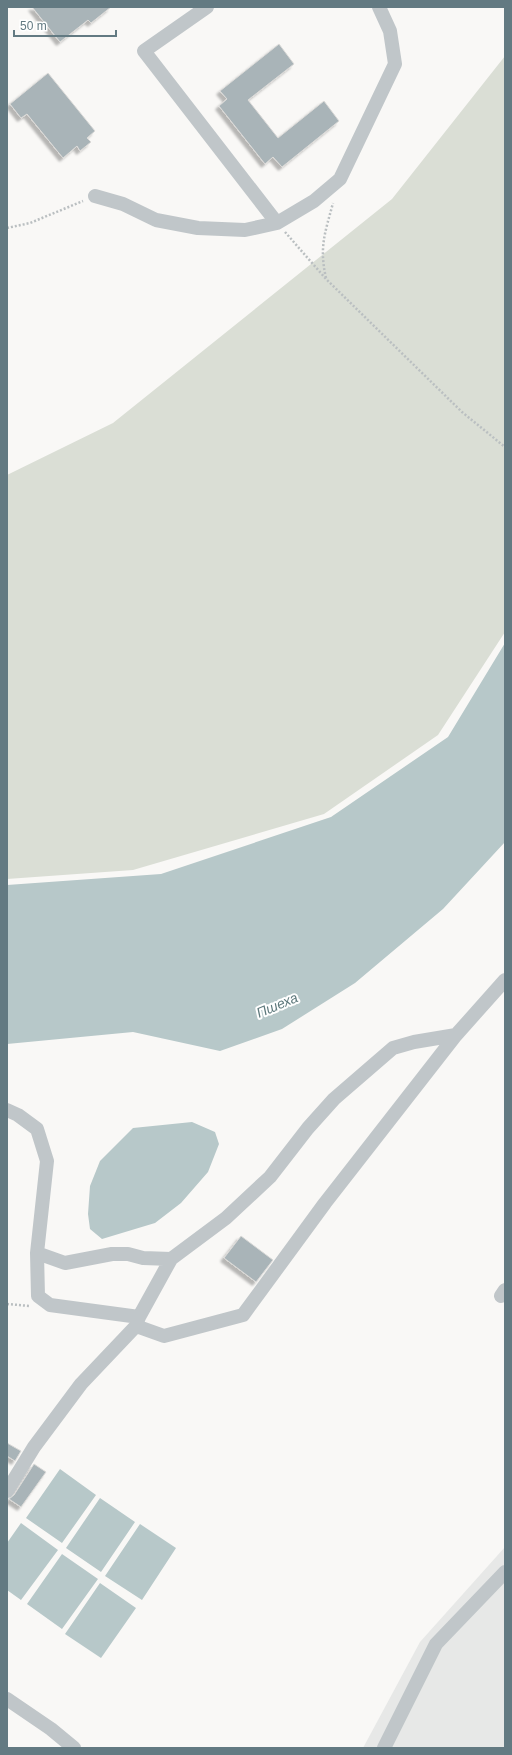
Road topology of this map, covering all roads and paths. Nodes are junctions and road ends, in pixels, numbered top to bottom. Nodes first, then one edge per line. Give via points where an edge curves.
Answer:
1 (206, 7) edge
2 (379, 7) edge
3 (95, 196) joint
4 (334, 201) dead end
5 (277, 223) junction
6 (7, 228) edge
7 (326, 279) junction
8 (505, 447) edge
9 (505, 980) edge
10 (456, 1035) junction
11 (7, 1110) edge
12 (37, 1253) junction
13 (171, 1259) junction
14 (138, 1321) junction
15 (7, 1491) edge
16 (505, 1572) edge
17 (7, 1699) edge
18 (74, 1748) edge
19 (384, 1748) edge

1 - 5 lane via 144,51
2 - 5 lane via 390,31 395,64 340,179 314,201
3 - 5 lane via 123,204 156,220 198,228 245,230
3 - 6 path via 30,223
4 - 7 path via 323,239 322,260
5 - 7 path
7 - 8 path via 462,412
9 - 10 lane
10 - 13 lane via 393,1048 334,1099 270,1177 226,1218
10 - 14 lane via 325,1203 244,1315 164,1336
11 - 12 lane via 37,1129 47,1161
12 - 13 lane via 65,1263 112,1254
12 - 14 lane via 38,1296 50,1304
13 - 14 lane
14 - 15 lane via 81,1384 34,1447
16 - 19 lane via 436,1644
17 - 18 lane

